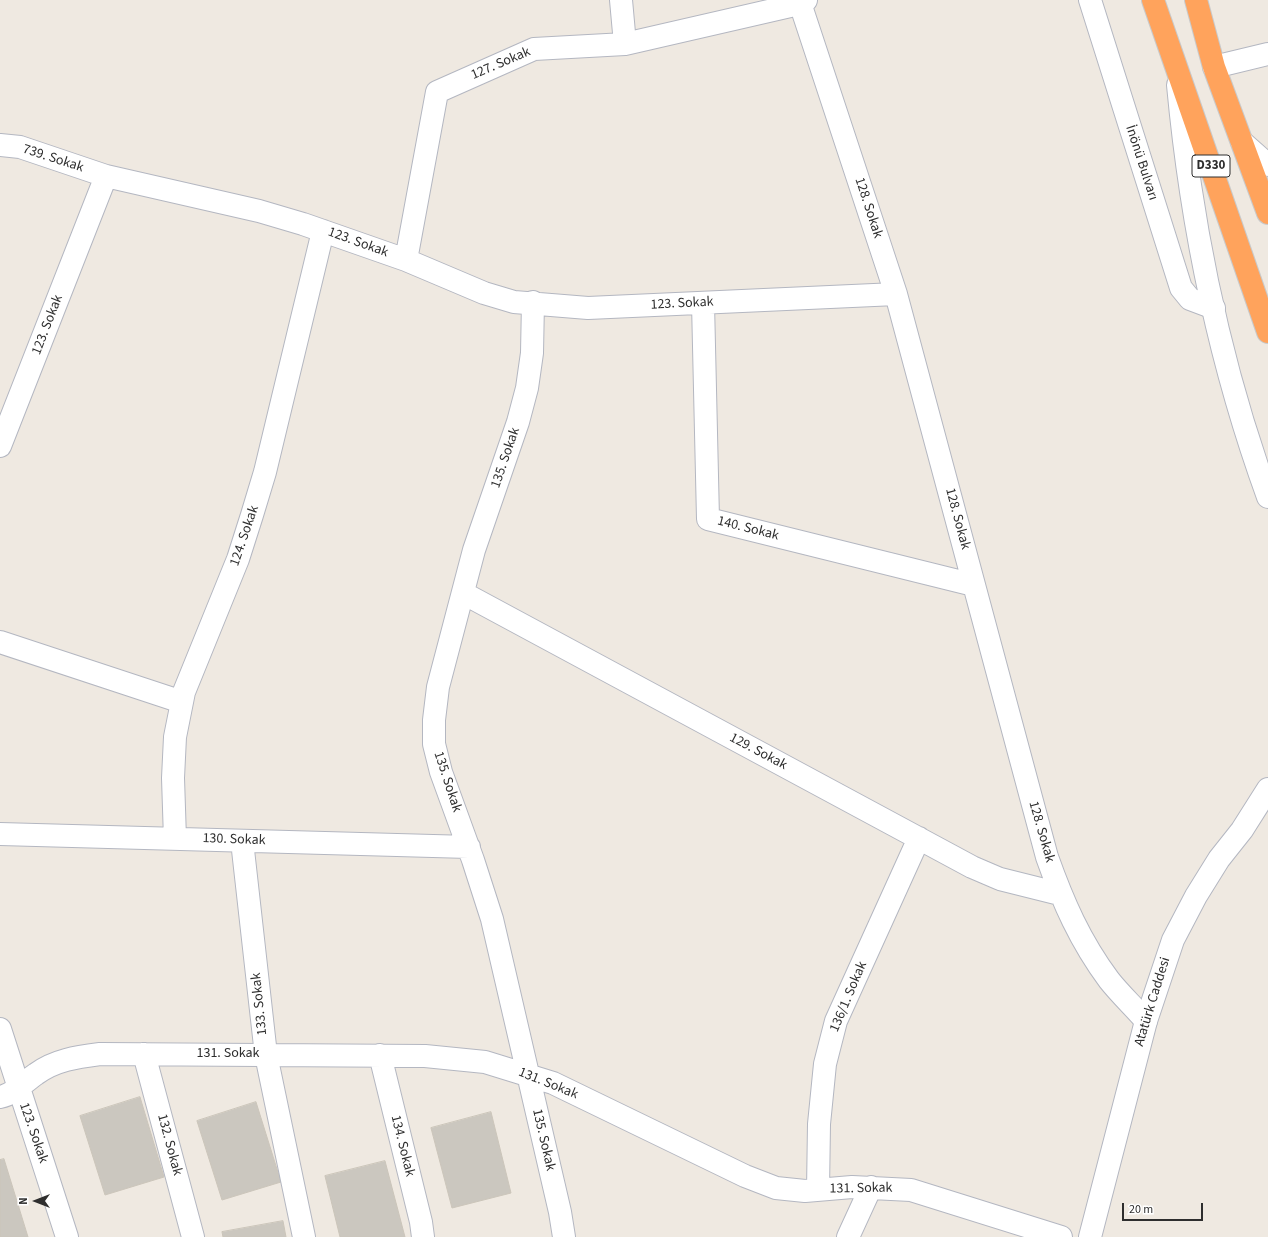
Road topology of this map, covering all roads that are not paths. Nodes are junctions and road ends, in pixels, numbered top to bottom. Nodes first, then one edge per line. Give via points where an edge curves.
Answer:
1 (621, 0) edge
2 (1090, 0) edge
3 (1152, 0) edge
4 (1196, 0) edge
5 (802, 1) edge
6 (625, 44) junction
7 (1268, 54) edge
8 (1214, 67) junction
9 (1177, 68) junction
10 (1242, 142) junction
11 (0, 144) edge
12 (1268, 165) edge
13 (106, 176) junction
14 (1268, 212) edge
15 (323, 231) junction
16 (406, 260) junction
17 (896, 294) junction
18 (533, 302) junction
19 (703, 303) junction
20 (1214, 308) junction
21 (1268, 332) edge
22 (0, 446) edge
23 (1268, 497) edge
24 (974, 585) junction
25 (463, 593) junction
26 (0, 642) edge
27 (182, 702) junction
28 (1268, 789) edge
29 (0, 834) edge
30 (919, 838) junction
31 (175, 839) junction
32 (242, 840) junction
33 (469, 847) junction
34 (1060, 894) junction
35 (1146, 1021) junction
36 (0, 1028) edge
37 (144, 1054) junction
38 (266, 1055) junction
39 (380, 1055) junction
40 (528, 1074) junction
41 (9, 1093) edge
42 (871, 1188) junction
43 (818, 1190) junction
44 (67, 1237) edge
45 (193, 1237) edge
46 (304, 1237) edge
47 (423, 1237) edge
48 (564, 1237) edge
49 (848, 1237) edge
50 (1061, 1237) edge
51 (1090, 1237) edge

1 - 6 street
2 - 20 street, İnönü Bulvarı via 1181,288 1190,299
3 - 9 highway, D330
4 - 8 highway, D330
5 - 6 street, 127. Sokak
5 - 17 street, 128. Sokak
6 - 16 street, 127. Sokak via 534,49 437,92
7 - 8 street
8 - 10 highway, D330
9 - 20 street via 1183,140
9 - 21 highway, D330
10 - 12 street
10 - 14 highway, D330
11 - 13 street, 739. Sokak via 20,147
13 - 15 street, 123. Sokak via 259,210
13 - 22 street, 123. Sokak
15 - 16 street, 123. Sokak
15 - 27 street, 124. Sokak via 265,472 238,559
16 - 18 street, 123. Sokak via 484,293 514,302
17 - 19 street, 123. Sokak
17 - 24 street, 128. Sokak
18 - 19 street, 123. Sokak via 554,307 588,308
18 - 25 street, 135. Sokak via 532,353 527,388 518,422 474,550
19 - 24 street, 140. Sokak via 708,519
20 - 23 street via 1231,385 1247,440
24 - 34 street, 128. Sokak via 1031,800
25 - 30 street, 129. Sokak
25 - 33 street, 135. Sokak via 438,687 434,744 441,772
26 - 27 street
27 - 31 street, 124. Sokak via 175,737
28 - 35 street, Atatürk Caddesi via 1196,896 1173,940
29 - 31 street, 130. Sokak
30 - 34 street, 129. Sokak via 972,867 1000,878
30 - 43 street, 136/1. Sokak via 836,1021 825,1064 819,1124
31 - 32 street, 130. Sokak
32 - 33 street, 130. Sokak
32 - 38 street, 133. Sokak
33 - 40 street, 135. Sokak via 492,919
34 - 35 street, 128. Sokak via 1092,955 1109,980
35 - 51 street, Atatürk Caddesi
36 - 41 street, 123. Sokak
37 - 38 street, 131. Sokak
37 - 41 street, 131. Sokak via 100,1054 52,1064
37 - 45 street, 132. Sokak
38 - 39 street, 131. Sokak
38 - 46 street, 133. Sokak
39 - 40 street, 131. Sokak via 459,1058
39 - 47 street, 134. Sokak
40 - 43 street, 131. Sokak via 553,1083 744,1176 776,1188
40 - 48 street, 135. Sokak
41 - 44 street, 123. Sokak
42 - 43 street, 131. Sokak
42 - 49 street
42 - 50 street, 131. Sokak via 911,1190

